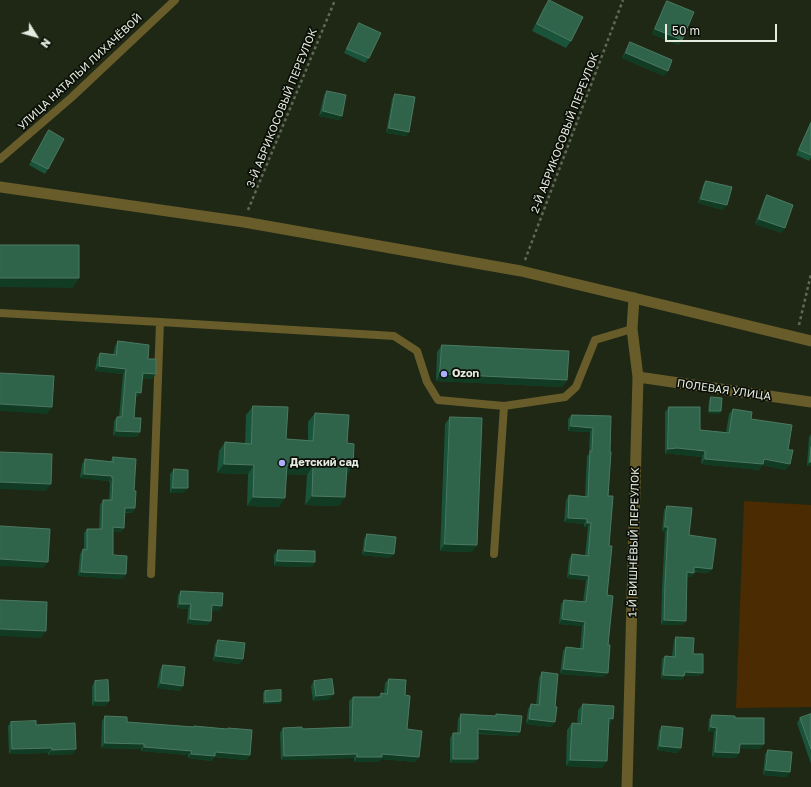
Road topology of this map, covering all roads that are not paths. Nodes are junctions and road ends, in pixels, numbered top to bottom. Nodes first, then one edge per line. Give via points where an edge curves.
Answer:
1 (175, 0) edge
2 (0, 160) edge
3 (0, 187) edge
4 (634, 298) junction
5 (0, 313) edge
6 (160, 322) junction
7 (632, 329) junction
8 (811, 341) edge
9 (638, 377) junction
10 (811, 402) edge
11 (504, 406) junction
12 (494, 554) dead end
13 (151, 574) dead end
14 (628, 787) edge

1 - 2 lane, УЛИЦА НАТАЛЬИ ЛИХАЧЁВОЙ via 72,97
3 - 4 street via 244,222 521,271
4 - 7 street, 1-Й ВИШНЁВЫЙ ПЕРЕУЛОК
4 - 8 street
5 - 6 lane
6 - 11 lane via 394,336 417,351 428,382 438,400
6 - 13 lane
7 - 9 street, 1-Й ВИШНЁВЫЙ ПЕРЕУЛОК
7 - 11 lane via 595,340 576,387 565,397
9 - 10 street, ПОЛЕВАЯ УЛИЦА
9 - 14 street, 1-Й ВИШНЁВЫЙ ПЕРЕУЛОК
11 - 12 lane

